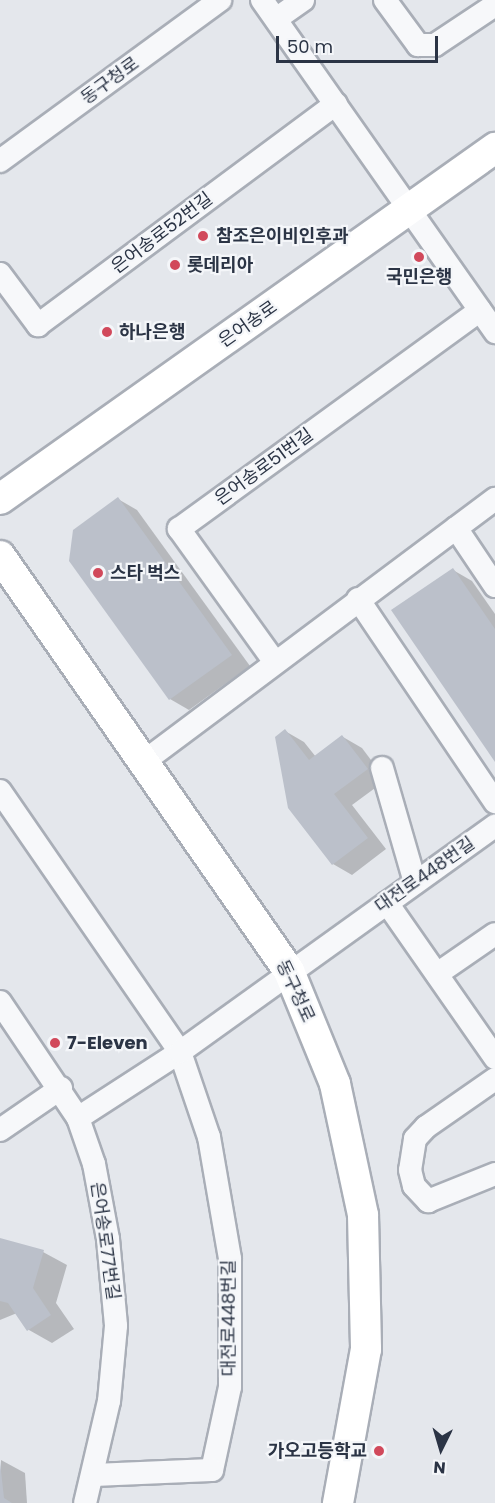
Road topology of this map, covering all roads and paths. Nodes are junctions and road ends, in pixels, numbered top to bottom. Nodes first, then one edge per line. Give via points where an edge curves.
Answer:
1 (220, 0) edge
2 (262, 0) edge
3 (303, 0) edge
4 (385, 0) edge
5 (495, 5) edge
6 (276, 19) junction
7 (336, 104) junction
8 (495, 148) edge
9 (0, 161) edge
10 (411, 208) junction
11 (0, 274) edge
12 (480, 310) junction
13 (495, 332) edge
14 (0, 499) edge
15 (495, 499) edge
16 (456, 528) junction
17 (0, 556) edge
18 (495, 586) edge
19 (358, 599) junction
20 (274, 661) junction
21 (142, 763) junction
22 (382, 768) dead end
23 (0, 791) edge
24 (495, 802) edge
25 (495, 826) edge
26 (415, 882) junction
27 (387, 903) junction
28 (495, 934) edge
29 (289, 971) junction
30 (437, 974) junction
31 (0, 1002) edge
32 (180, 1052) junction
33 (495, 1058) edge
34 (495, 1079) edge
35 (61, 1088) junction
36 (78, 1118) junction
37 (0, 1130) edge
38 (495, 1174) edge
39 (93, 1475) junction
40 (85, 1503) edge
41 (338, 1503) edge

1 - 9 street, 동구청로
2 - 6 street
3 - 6 street
4 - 5 street via 418,45 435,45
6 - 7 street
7 - 10 street
7 - 11 street, 은어송로52번길 via 38,325
8 - 10 main road, 은어송로
10 - 12 street
10 - 14 main road, 은어송로
12 - 13 street
12 - 20 street, 은어송로51번길 via 179,529
15 - 16 street
16 - 18 street
16 - 19 street
17 - 21 main road, 동구청로
19 - 20 street
19 - 24 street
20 - 21 street
21 - 29 main road, 동구청로 via 184,817
22 - 26 street
23 - 32 street, 대전로448번길
25 - 26 street, 대전로448번길
26 - 27 street, 대전로448번길
27 - 29 street, 대전로448번길
27 - 30 street
28 - 30 street
29 - 32 street, 대전로448번길
29 - 41 main road, 동구청로 via 335,1084 363,1215 366,1349
30 - 33 street
31 - 35 street, 은어송로77번길
32 - 36 street, 대전로448번길
32 - 39 street, 대전로448번길 via 209,1137 230,1259 230,1387 212,1470
34 - 38 street via 415,1139 410,1170 414,1186 428,1201
35 - 36 street, 은어송로77번길
35 - 37 street
36 - 39 street, 은어송로77번길 via 94,1164 108,1239 116,1326 109,1401
39 - 40 street, 은어송로77번길

